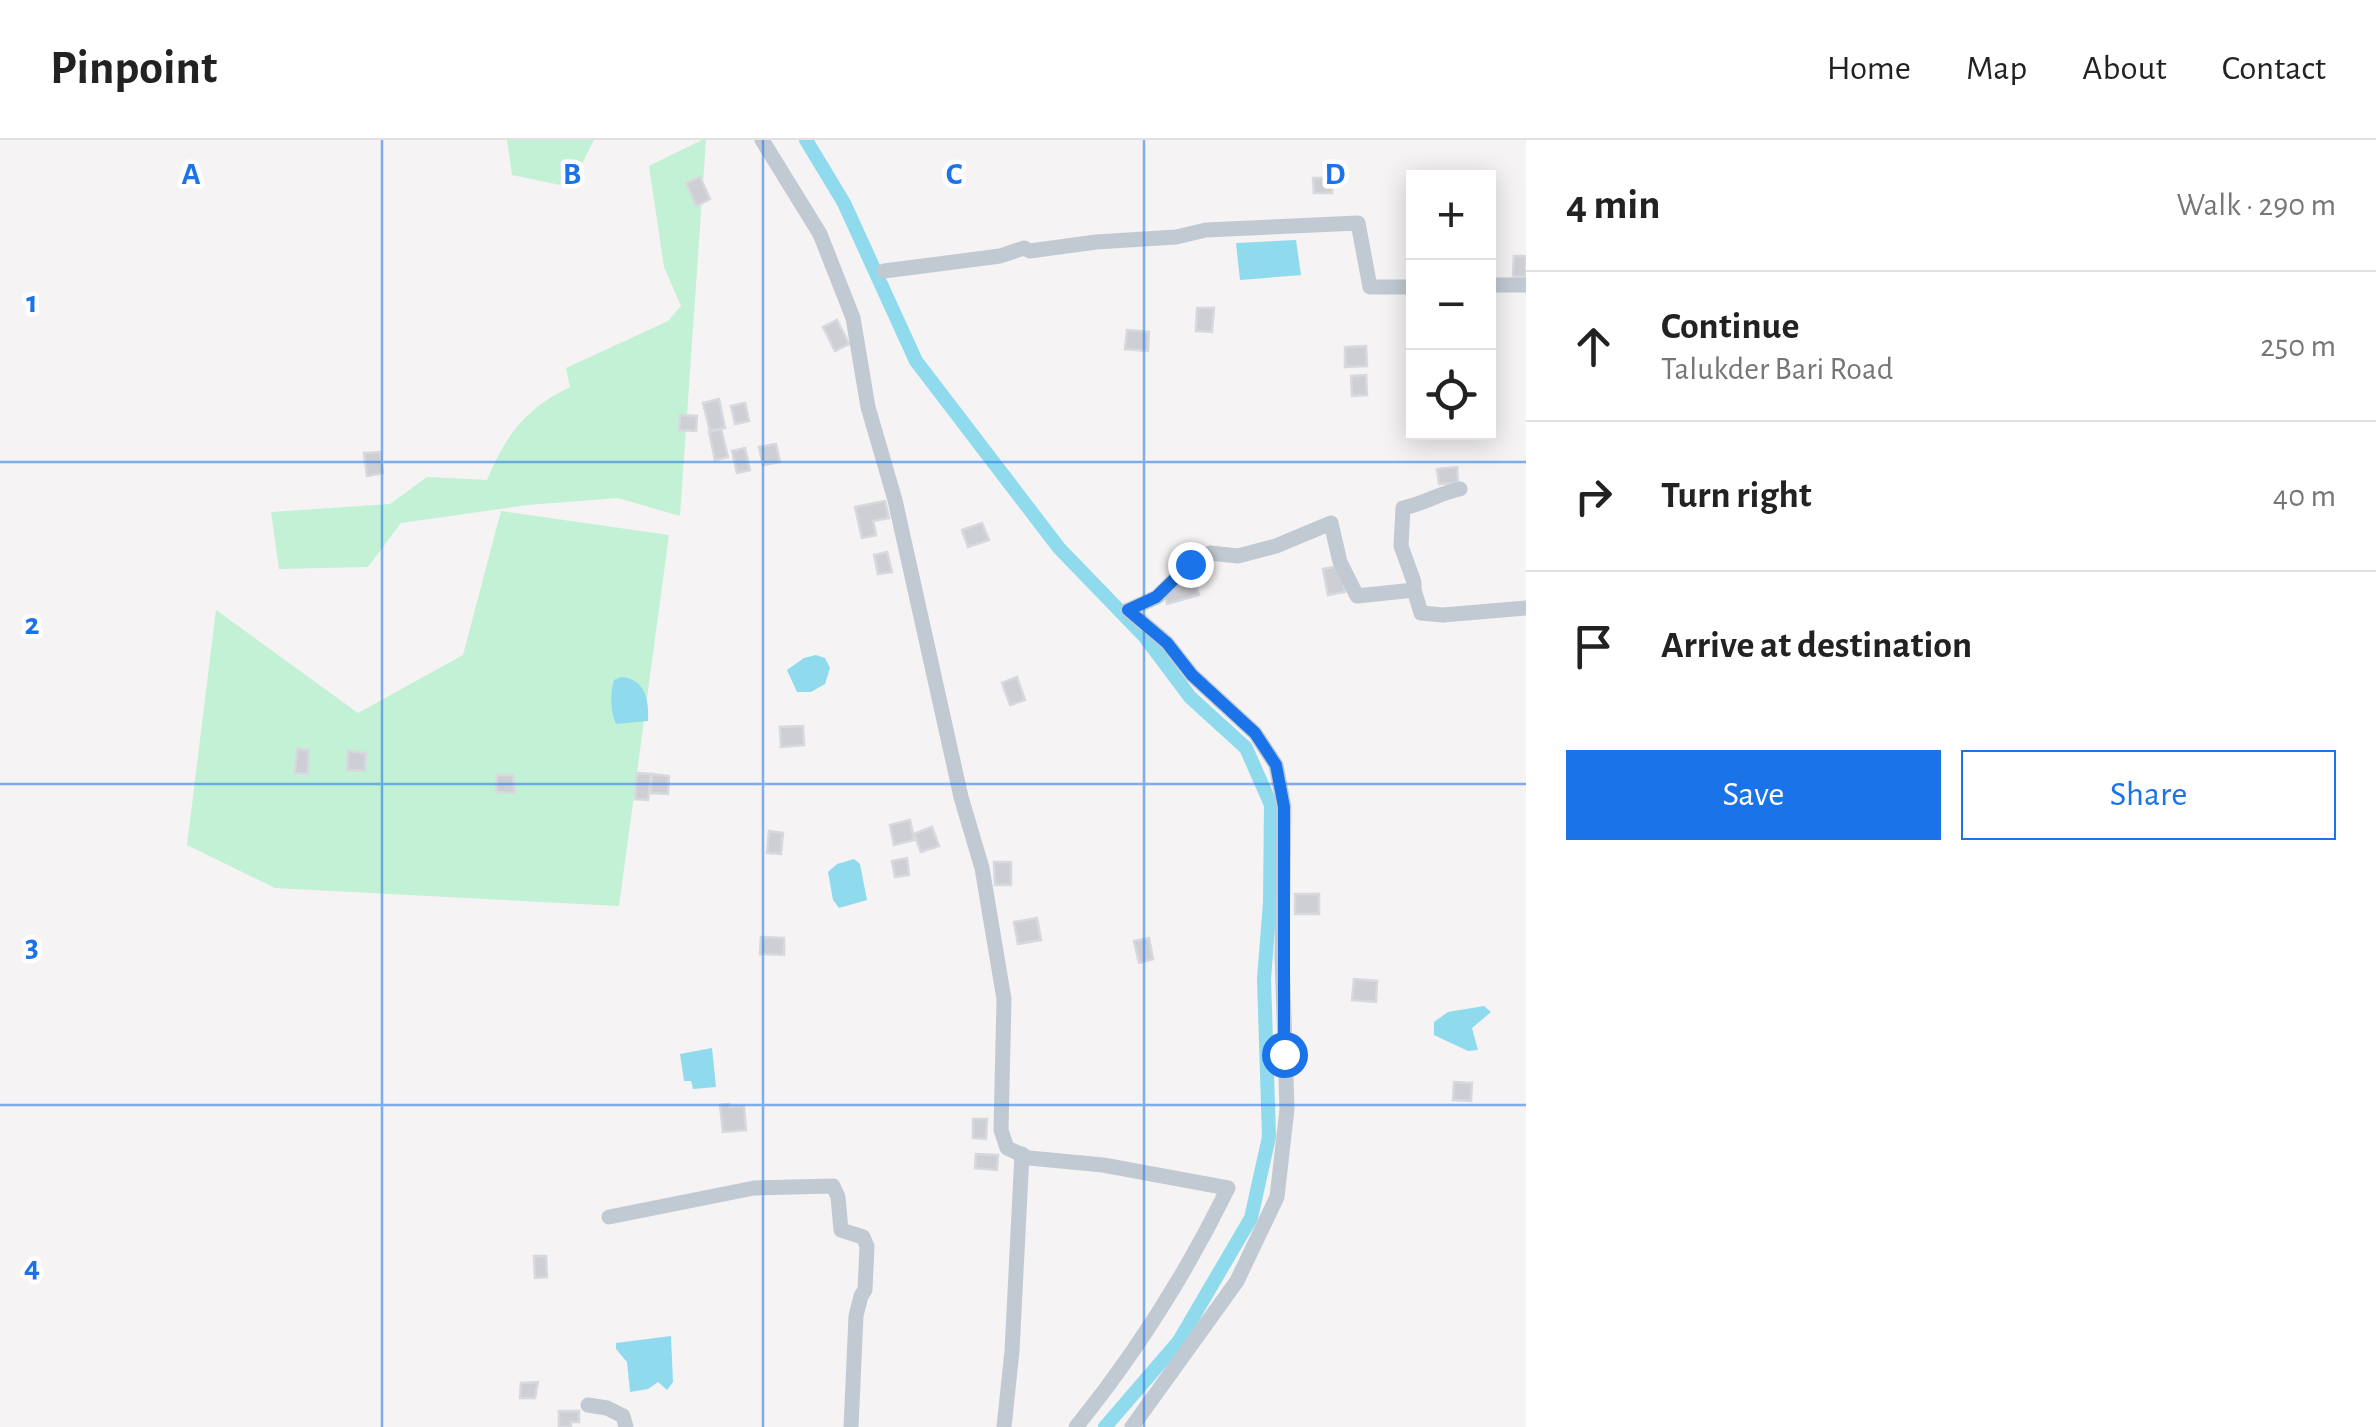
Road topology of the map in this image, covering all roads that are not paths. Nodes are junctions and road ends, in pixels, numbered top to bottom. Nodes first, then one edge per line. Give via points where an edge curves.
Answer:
1 (762, 140) edge
2 (884, 271) dead end
3 (1526, 285) edge
4 (1496, 286) edge
5 (1406, 287) edge
6 (1460, 490) dead end
7 (1414, 590) junction
8 (1526, 608) edge
9 (1022, 1154) junction
10 (609, 1217) dead end
11 (588, 1405) dead end
12 (626, 1427) edge
13 (851, 1427) edge
14 (1004, 1427) edge
15 (1076, 1427) edge
16 (1132, 1427) edge

1 - 9 street via 820,234 853,318 868,407 982,868 1004,999 1000,1130 1006,1148
2 - 5 street via 1024,248 1358,223 1370,287
3 - 4 street
6 - 7 street via 1403,508 1401,546
7 - 8 street via 1421,613
7 - 16 street via 1357,596 1331,522 1238,556 1210,553 1156,597 1128,610 1255,733 1276,765 1284,807 1287,1108 1277,1197 1236,1281
9 - 14 street
9 - 15 street via 1228,1188 1184,1273
10 - 13 street via 754,1188 833,1186 841,1230 863,1237 866,1246
11 - 12 street via 623,1416

